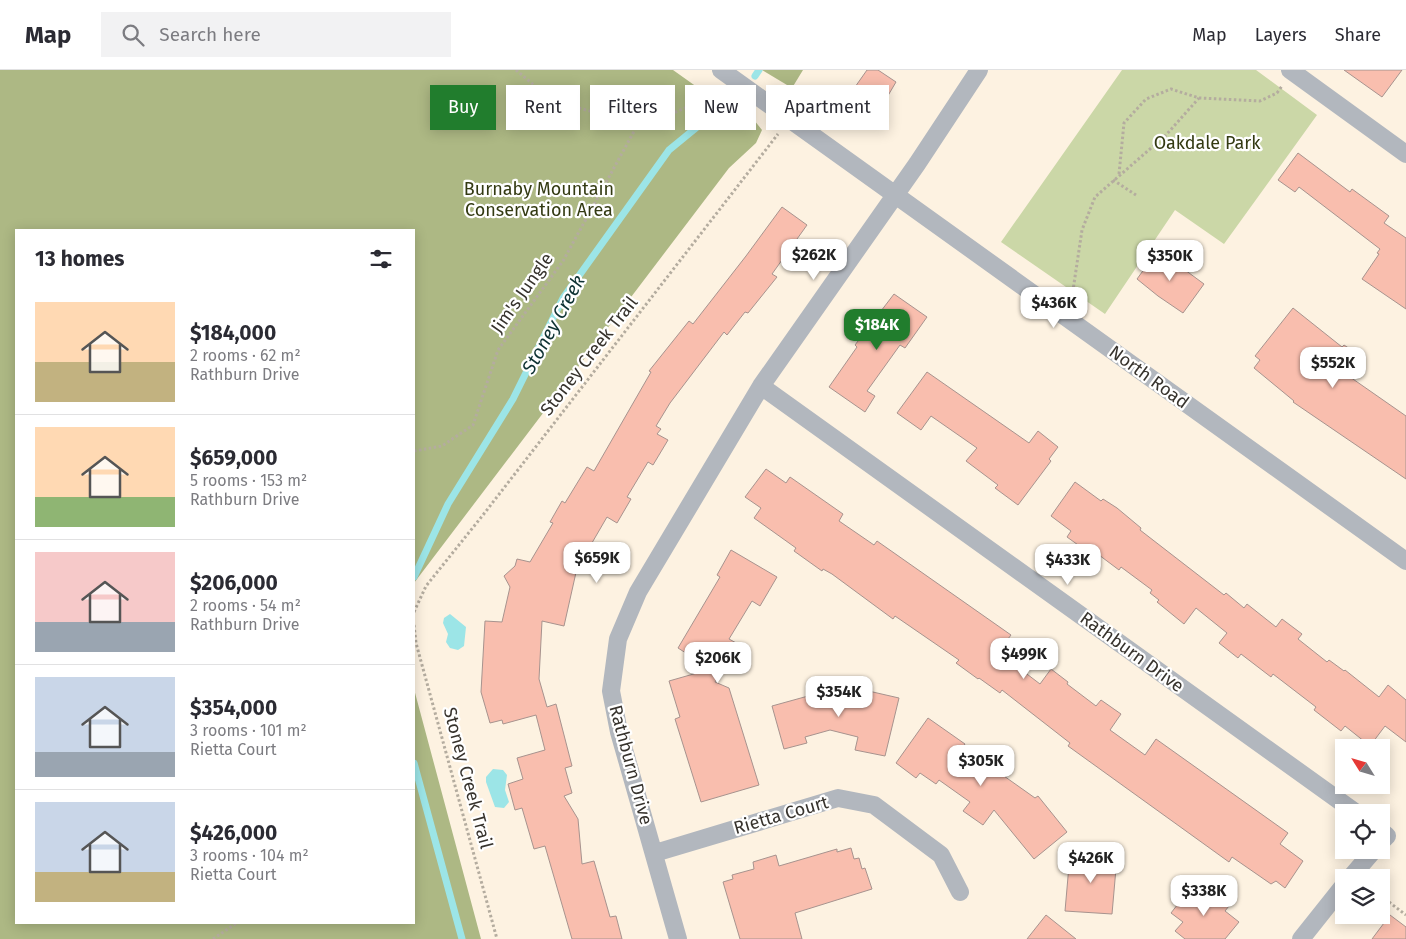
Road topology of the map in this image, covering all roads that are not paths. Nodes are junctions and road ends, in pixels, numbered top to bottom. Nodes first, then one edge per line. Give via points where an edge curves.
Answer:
1 (721, 70) edge
2 (978, 70) edge
3 (1291, 71) edge
4 (1406, 154) edge
5 (894, 195) junction
6 (762, 386) junction
7 (1406, 561) edge
8 (1344, 804) edge
9 (655, 852) junction
10 (1366, 859) edge
11 (1358, 869) edge
12 (960, 892) dead end
13 (1335, 896) edge
14 (678, 939) edge
15 (1301, 939) edge

1 - 5 street, North Road
2 - 5 street, Rathburn Drive
3 - 4 street
5 - 6 street, Rathburn Drive
5 - 7 street, North Road
6 - 8 street, Rathburn Drive
6 - 9 street, Rathburn Drive via 638,592 618,640 611,691 619,732
9 - 12 street, Rietta Court via 838,798 874,805 941,855
9 - 14 street, Rathburn Drive
10 - 11 street
13 - 15 street

